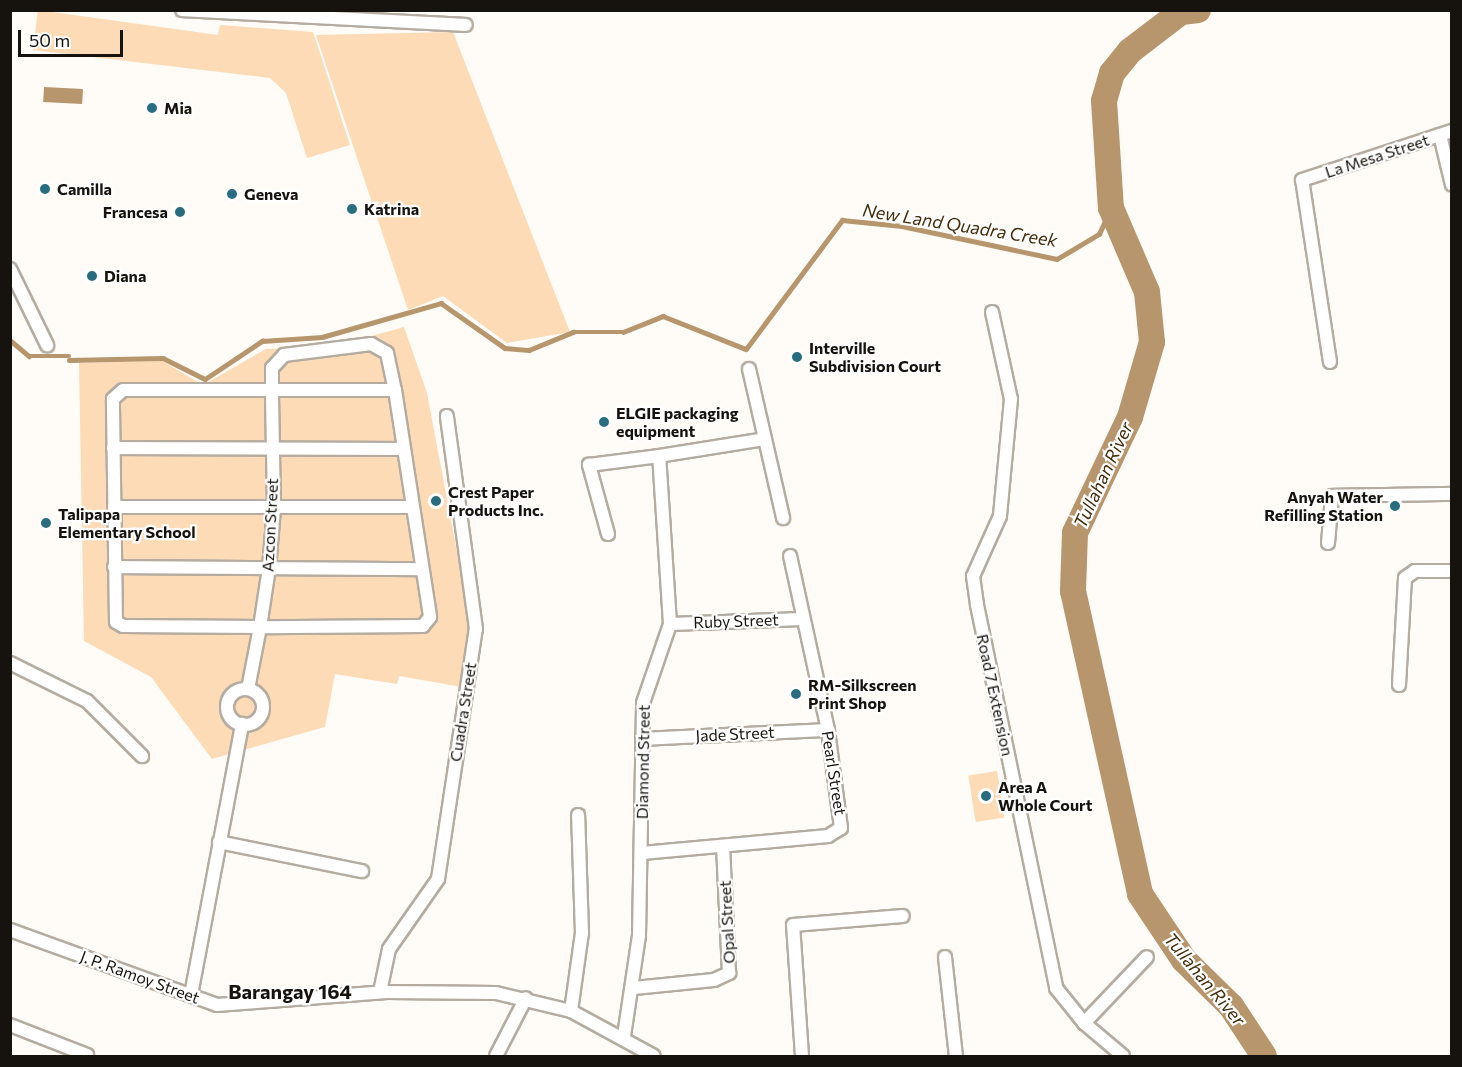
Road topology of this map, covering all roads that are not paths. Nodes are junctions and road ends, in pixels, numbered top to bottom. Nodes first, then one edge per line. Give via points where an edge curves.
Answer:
1 (182, 10) edge
2 (259, 14) edge
3 (277, 15) edge
4 (466, 25) dead end
5 (1446, 133) edge
6 (1452, 185) edge
7 (10, 269) edge
8 (992, 312) dead end
9 (47, 345) dead end
10 (1329, 362) dead end
11 (749, 369) dead end
12 (272, 390) junction
13 (395, 390) junction
14 (447, 416) dead end
15 (765, 439) junction
16 (114, 448) junction
17 (273, 449) junction
18 (403, 449) junction
19 (659, 456) junction
20 (1452, 494) edge
21 (114, 507) junction
22 (412, 507) junction
23 (274, 509) junction
24 (783, 518) dead end
25 (608, 534) dead end
26 (1328, 543) dead end
27 (790, 556) dead end
28 (114, 567) junction
29 (269, 568) junction
30 (422, 568) junction
31 (1452, 571) edge
32 (802, 619) junction
33 (670, 624) junction
34 (260, 627) junction
35 (10, 663) edge
36 (1399, 685) dead end
37 (248, 689) junction
38 (242, 724) junction
39 (828, 729) junction
40 (642, 739) junction
41 (142, 756) dead end
42 (578, 815) dead end
43 (219, 842) junction
44 (723, 846) junction
45 (642, 854) junction
46 (362, 871) dead end
47 (903, 916) dead end
48 (10, 930) edge
49 (945, 957) dead end
50 (1147, 957) dead end
51 (634, 988) junction
52 (380, 992) junction
53 (191, 995) junction
54 (526, 998) junction
55 (571, 1011) junction
56 (1084, 1023) junction
57 (10, 1025) edge
58 (624, 1036) junction
59 (87, 1055) dead end
60 (496, 1056) edge
61 (654, 1056) edge
62 (802, 1056) edge
63 (956, 1056) edge
64 (1123, 1056) edge

1 - 2 street
2 - 3 street
3 - 4 street
5 - 6 street
5 - 10 street, La Mesa Street via 1303,179
7 - 9 street
8 - 56 street, Road 7 Extension via 1011,399 1000,516 976,558 976,605 1056,988
11 - 15 street
12 - 13 street
12 - 13 street, Azcon Street via 276,360 381,346
12 - 16 street via 123,390 114,399
12 - 17 street, Azcon Street
13 - 18 street
14 - 52 street, Cuadra Street via 476,629 438,879 388,949
15 - 19 street
15 - 24 street
16 - 17 street
16 - 21 street
17 - 18 street
17 - 23 street, Azcon Street
18 - 22 street
19 - 25 street via 589,465
19 - 33 street, Diamond Street
20 - 26 street via 1332,496
21 - 23 street
21 - 28 street
22 - 23 street
22 - 30 street
23 - 29 street, Azcon Street
27 - 32 street, Pearl Street
28 - 29 street
28 - 34 street via 114,614 123,626
29 - 30 street
29 - 34 street, Azcon Street
30 - 34 street via 430,617 423,626
31 - 36 street via 1415,571 1405,578
32 - 33 street, Ruby Street
32 - 39 street, Pearl Street
33 - 40 street, Diamond Street via 645,688
34 - 37 street, Azcon Street
35 - 41 street via 87,701
37 - 38 street via 231,695 227,706
37 - 38 street via 262,701 262,713
38 - 43 street
39 - 40 street, Jade Street
39 - 44 street, Pearl Street via 841,828 828,836
40 - 45 street, Diamond Street
42 - 55 street via 582,933
43 - 46 street
43 - 53 street
44 - 45 street, Pearl Street
44 - 51 street, Opal Street via 729,974 714,980
45 - 51 street, Diamond Street
47 - 62 street via 793,925
48 - 53 street, J. P. Ramoy Street
49 - 63 street
50 - 56 street
51 - 58 street, Diamond Street
52 - 53 street, J. P. Ramoy Street via 229,1005
52 - 54 street, J. P. Ramoy Street via 466,990
54 - 55 street, J. P. Ramoy Street
54 - 60 street
55 - 58 street, J. P. Ramoy Street
56 - 64 street, Road 7 Extension
57 - 59 street
58 - 61 street, J. P. Ramoy Street

